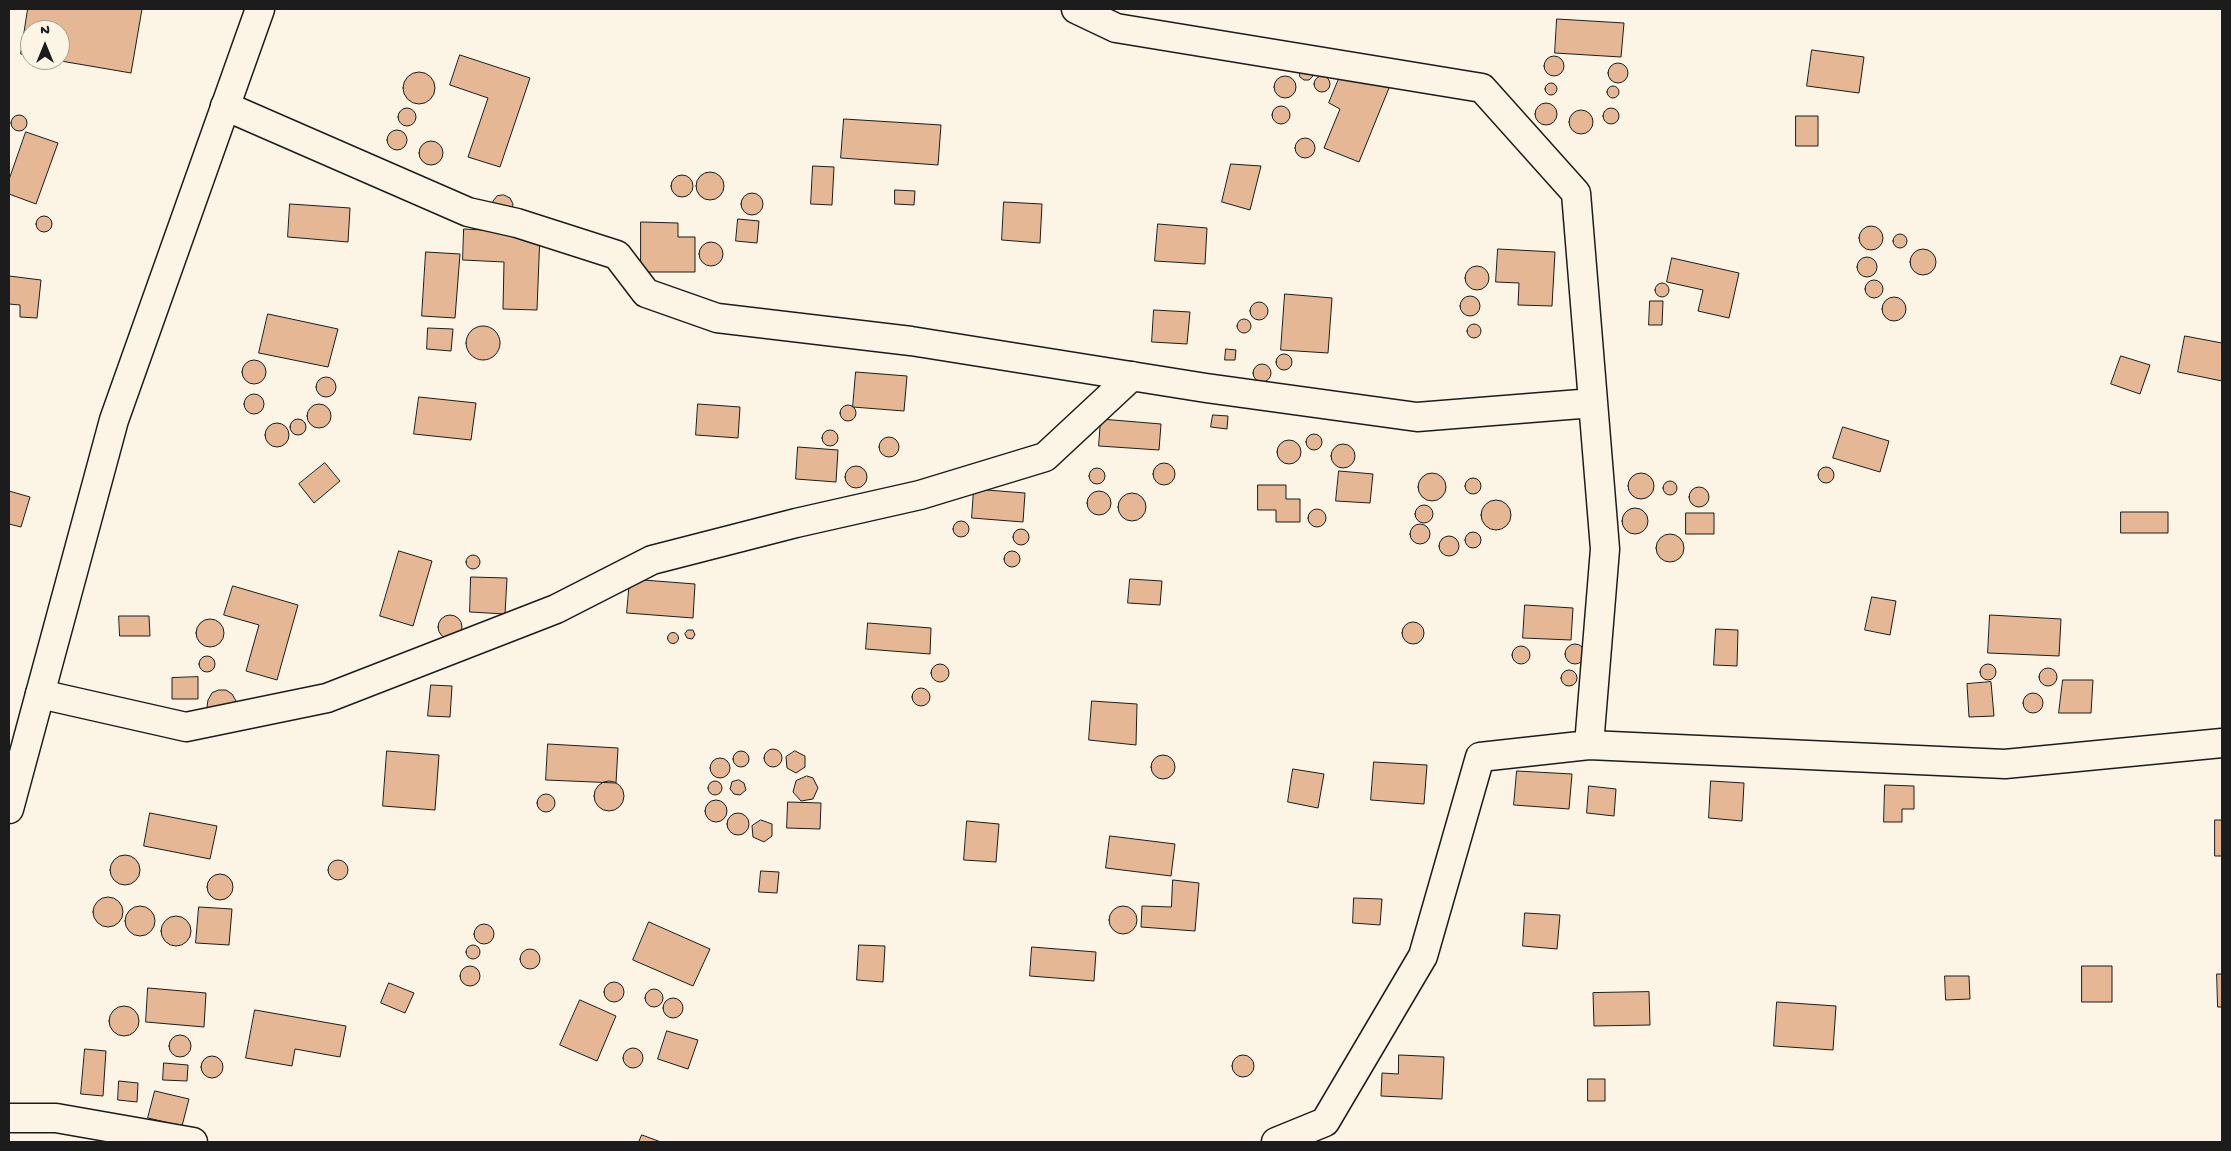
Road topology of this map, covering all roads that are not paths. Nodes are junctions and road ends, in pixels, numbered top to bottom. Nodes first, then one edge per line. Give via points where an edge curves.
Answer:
1 (260, 9) edge
2 (1076, 9) edge
3 (226, 106) junction
4 (1132, 376) junction
5 (1593, 403) junction
6 (40, 694) junction
7 (2222, 743) edge
8 (1589, 745) junction
9 (9, 809) edge
10 (9, 1118) edge
11 (194, 1142) edge
12 (1276, 1142) edge

1 - 3 street
2 - 5 street via 1116,28 1482,88 1576,193
3 - 4 street via 468,212 517,223 617,255 646,292 717,318 911,341
3 - 6 street via 114,420
4 - 5 street via 1417,416
4 - 6 street via 1045,457 920,495 652,560 556,610 327,698 186,727
5 - 8 street via 1605,549
6 - 9 street
7 - 8 street via 2004,764
8 - 12 street via 1480,757 1424,956 1325,1122
10 - 11 street via 56,1118

